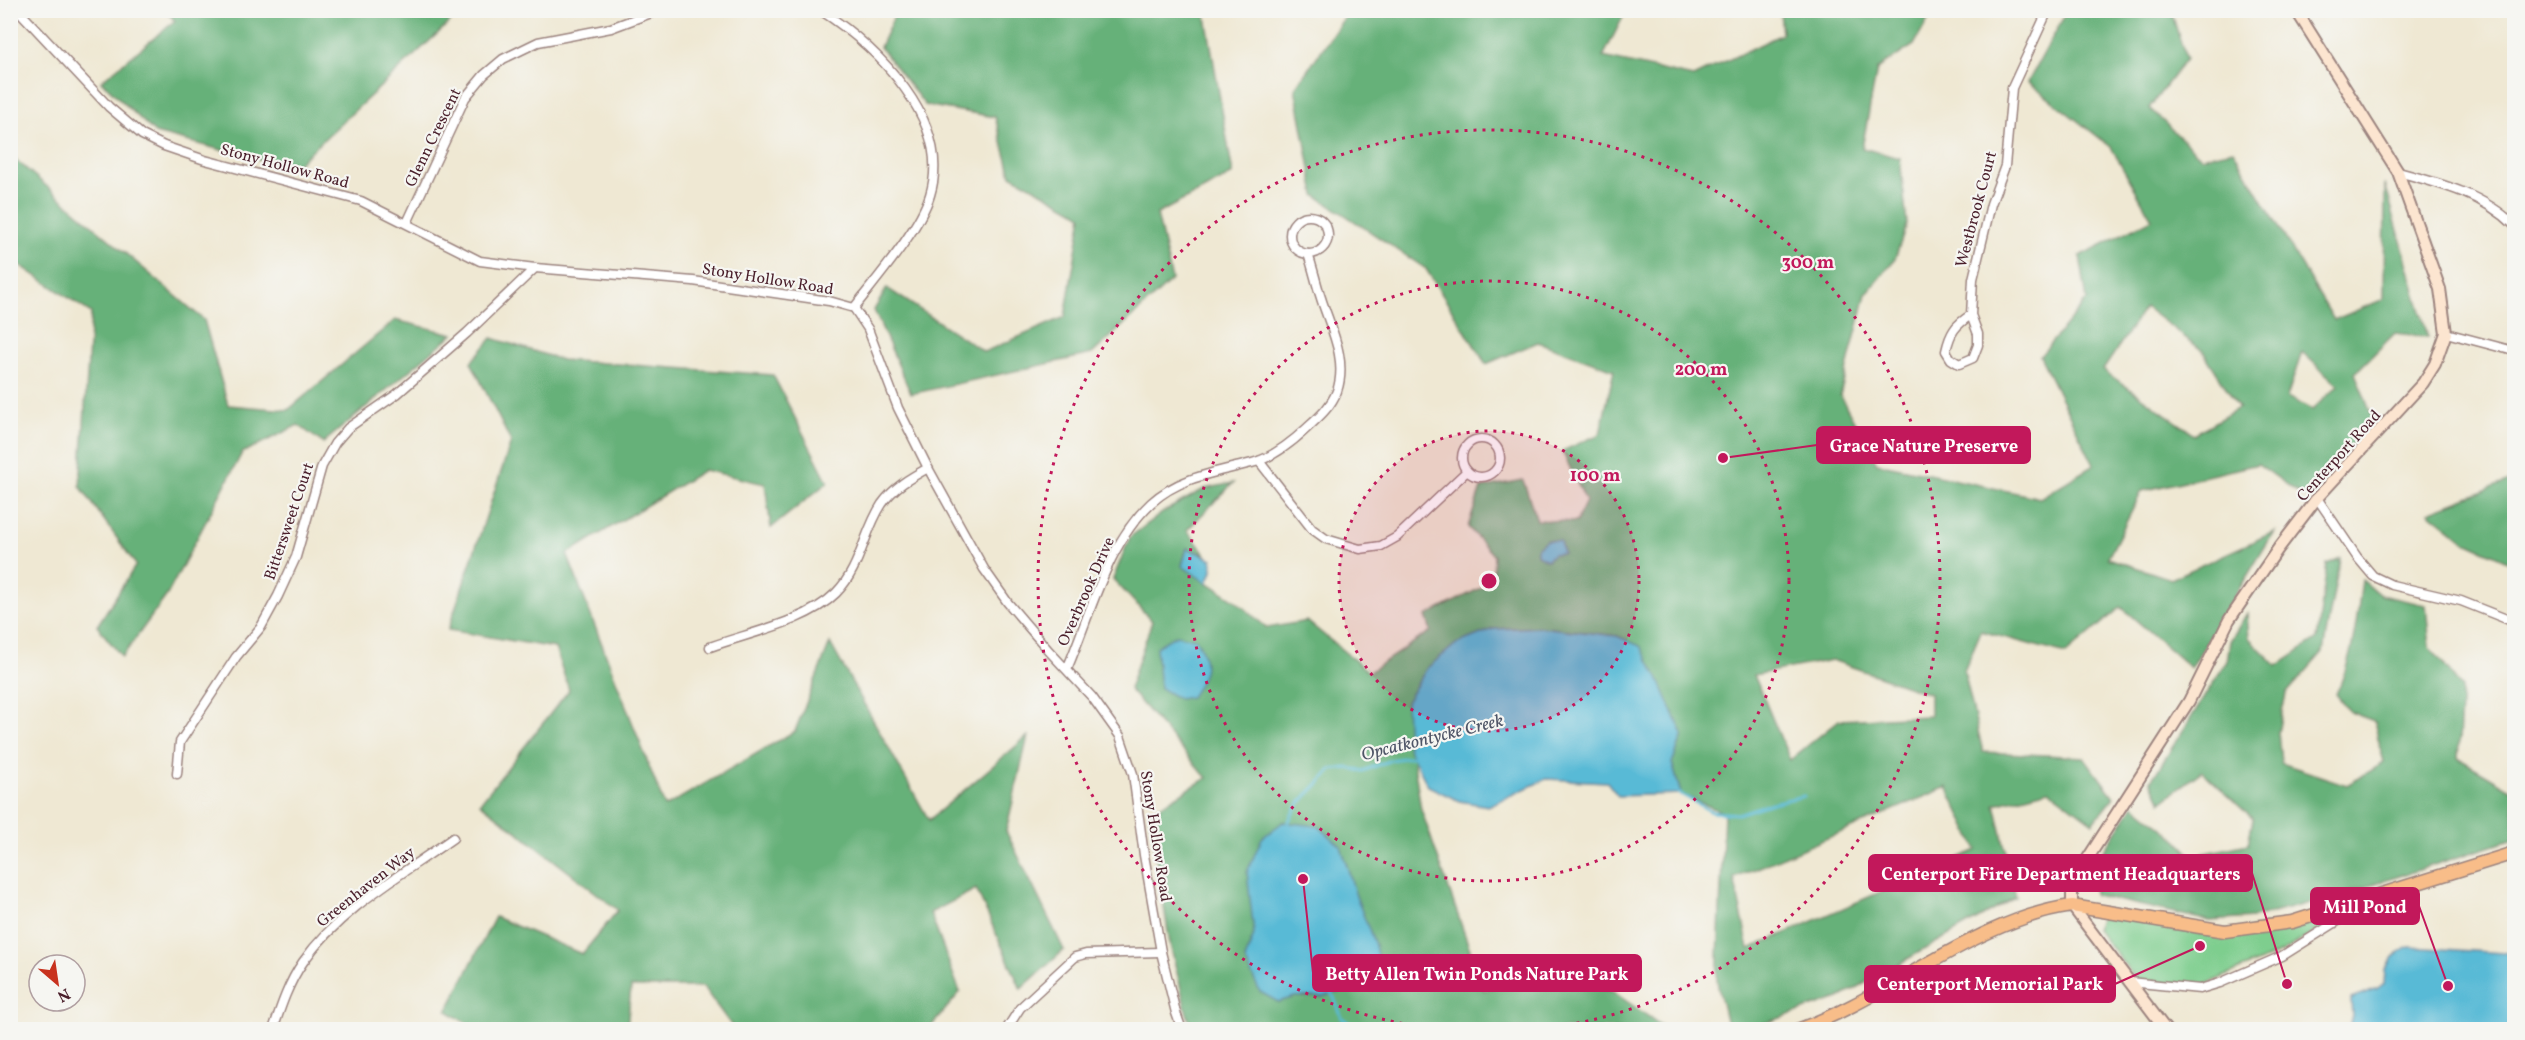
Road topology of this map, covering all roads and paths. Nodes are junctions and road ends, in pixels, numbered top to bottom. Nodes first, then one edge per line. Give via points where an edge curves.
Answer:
1 (18, 10) edge
2 (659, 10) edge
3 (820, 10) edge
4 (2048, 10) edge
5 (2296, 10) edge
6 (2398, 172) junction
7 (407, 223) junction
8 (2514, 225) edge
9 (1308, 254) junction
10 (535, 268) junction
11 (854, 308) junction
12 (1971, 315) junction
13 (2446, 333) junction
14 (2514, 351) edge
15 (1259, 461) junction
16 (928, 468) junction
17 (1467, 471) junction
18 (2317, 498) junction
19 (2514, 622) edge
20 (710, 647) dead end
21 (1067, 669) junction
22 (177, 774) dead end
23 (453, 838) dead end
24 (2514, 853) edge
25 (2356, 903) junction
26 (2072, 906) junction
27 (1161, 952) junction
28 (2129, 982) junction
29 (273, 1029) edge
30 (1006, 1029) edge
31 (1182, 1029) edge
32 (1797, 1029) edge
33 (2166, 1029) edge

1 - 7 street, Stony Hollow Road via 109,107 142,135 205,160 361,201
2 - 7 street, Glenn Crescent via 611,28 538,42 503,59 484,75 465,98
3 - 11 street via 855,36 903,86 927,127 935,161 930,196 917,221
4 - 12 street, Westbrook Court via 2012,88 2006,166 1991,204 1973,279
5 - 6 main road, Centerport Road
6 - 8 street via 2436,182 2489,204
6 - 13 main road, Centerport Road via 2440,290
7 - 10 street, Stony Hollow Road via 480,261
9 - 9 street, Overbrook Drive via 1320,250 1328,234 1323,222 1313,216 1300,218 1290,232 1295,248
9 - 15 street, Overbrook Drive via 1339,352 1337,390 1327,409 1302,433
10 - 11 street, Stony Hollow Road via 693,282 829,300
10 - 22 street, Bittersweet Court via 397,394 348,428 334,443 322,466 296,556 278,596 261,627 236,657 180,742
11 - 16 street, Stony Hollow Road via 868,329 898,408
12 - 12 street, Westbrook Court via 1952,329 1948,340 1946,351 1959,363 1973,358 1978,345
13 - 14 street
13 - 18 main road, Centerport Road via 2423,383
15 - 17 street via 1312,529 1326,539 1360,549 1381,546 1397,537
15 - 21 street, Overbrook Drive via 1192,478 1151,503 1120,543
16 - 20 street via 901,483 882,504 861,555 835,594 802,615
16 - 21 street, Stony Hollow Road via 984,569
17 - 17 street via 1483,477 1494,471 1499,455 1493,444 1482,439 1465,447 1462,459
18 - 19 street via 2373,576 2392,585 2461,601
18 - 26 main road, Centerport Road via 2229,620 2189,701 2079,872
21 - 27 street, Stony Hollow Road via 1120,736 1133,774
23 - 29 street, Greenhaven Way via 344,917 319,941 288,989
24 - 25 main road
25 - 26 main road via 2292,922 2225,931
25 - 28 street via 2341,919 2282,956 2220,984 2200,989
26 - 28 main road
26 - 32 main road via 2001,926 1828,1019
27 - 30 street via 1075,957 1020,1008
27 - 31 street, Stony Hollow Road
28 - 33 main road

